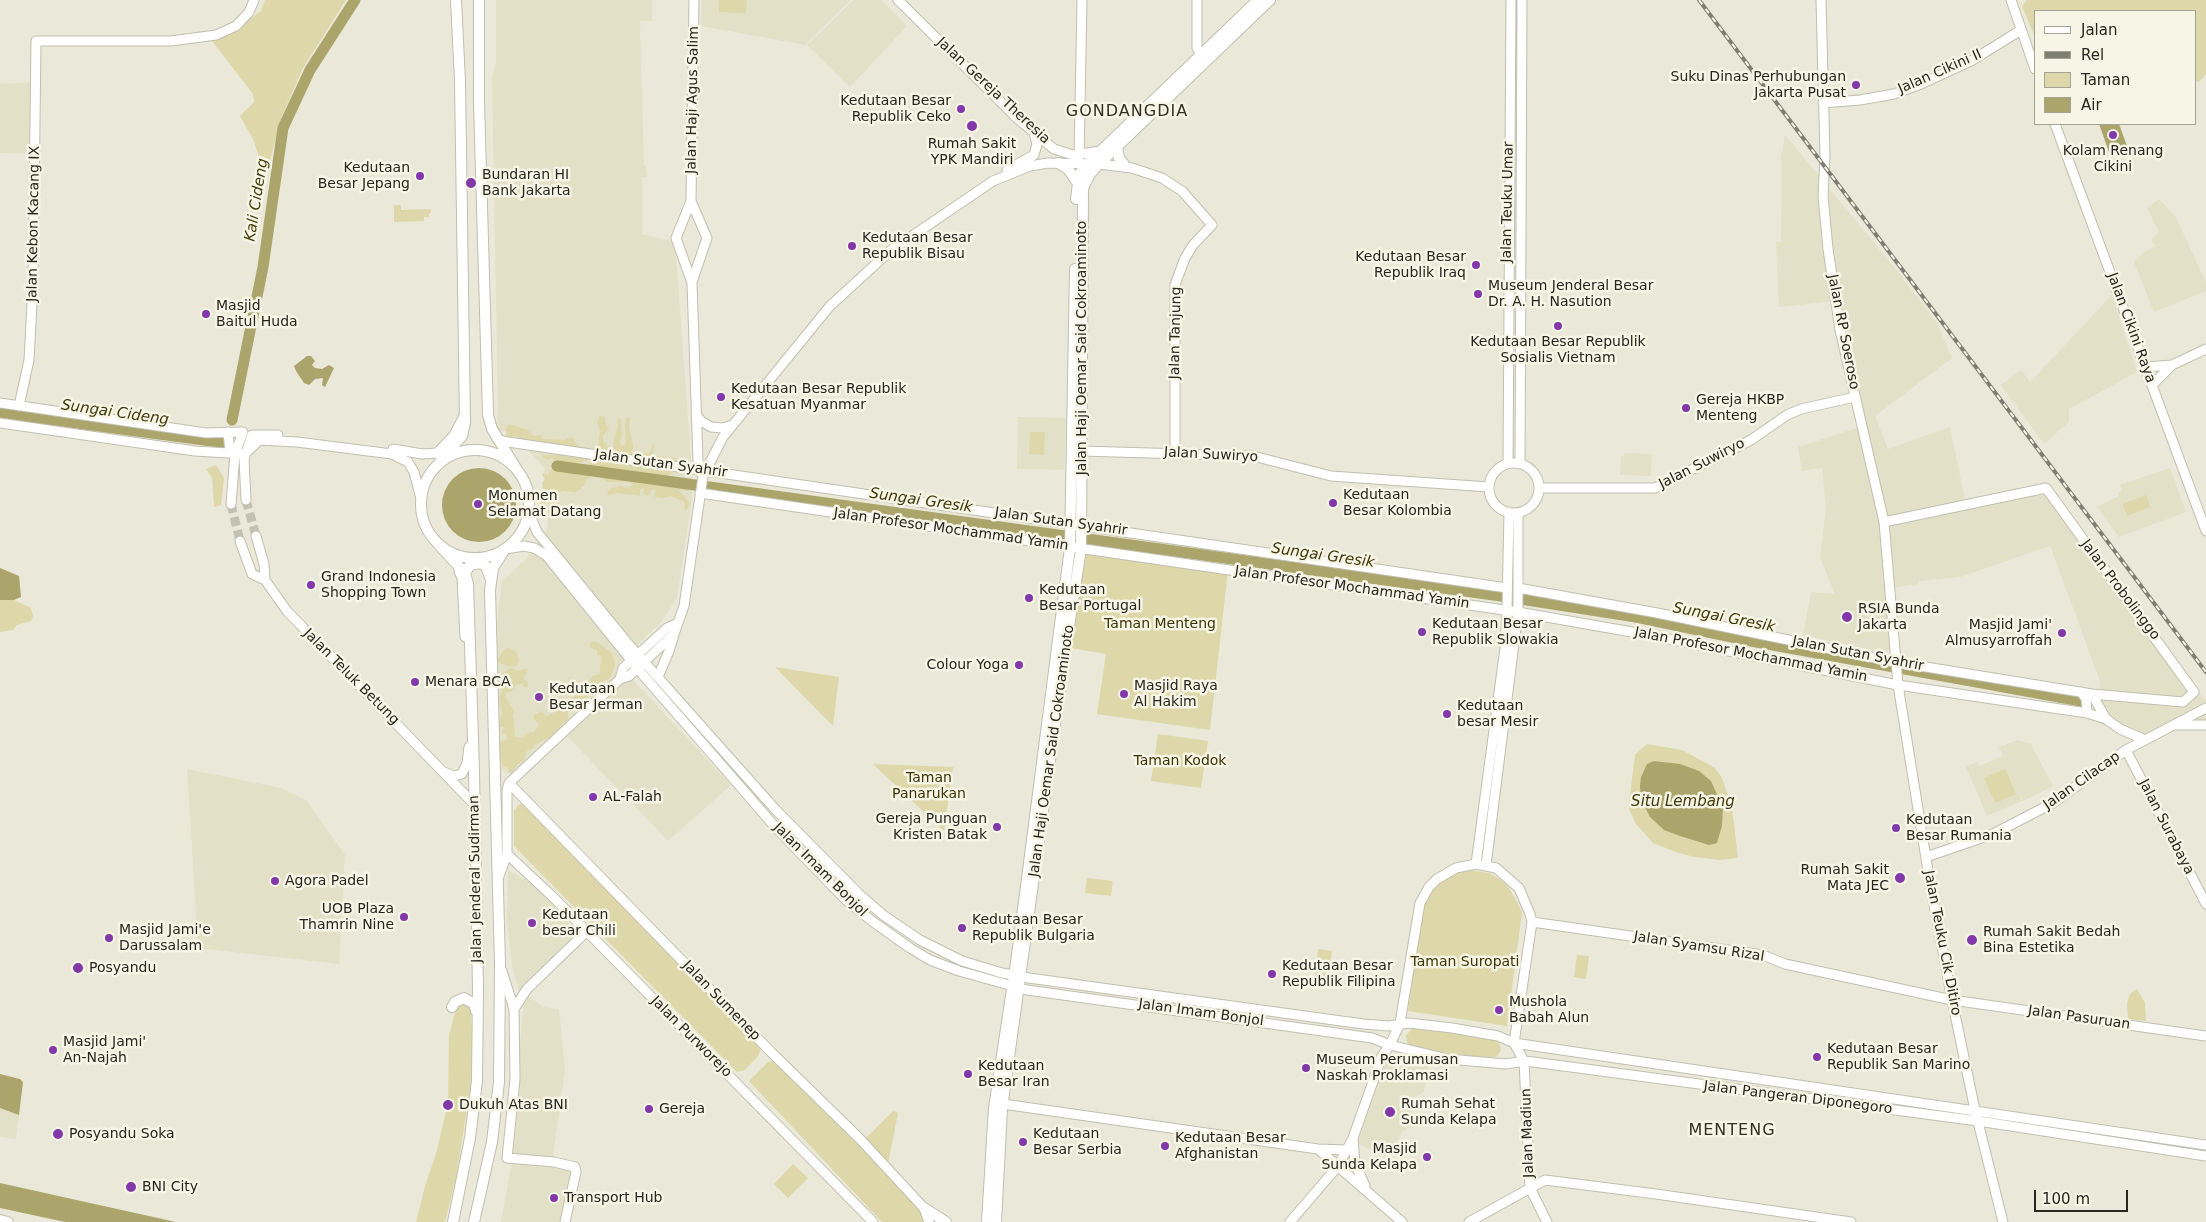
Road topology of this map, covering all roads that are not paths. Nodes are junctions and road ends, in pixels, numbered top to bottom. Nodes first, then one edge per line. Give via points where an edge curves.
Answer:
1 (254, 0) edge
2 (456, 0) edge
3 (479, 0) edge
4 (694, 0) edge
5 (898, 0) edge
6 (1082, 0) edge
7 (1196, 0) edge
8 (1258, 0) edge
9 (1270, 0) edge
10 (1510, 0) edge
11 (1522, 0) edge
12 (1821, 0) edge
13 (2011, 0) edge
14 (2021, 30) junction
15 (1203, 58) junction
16 (2034, 66) edge
17 (1509, 83) junction
18 (1521, 84) junction
19 (1823, 103) junction
20 (2055, 125) edge
21 (1033, 132) junction
22 (1079, 143) junction
23 (1117, 147) junction
24 (1060, 151) junction
25 (1082, 161) junction
26 (1059, 163) junction
27 (1099, 164) junction
28 (1126, 167) junction
29 (1078, 178) junction
30 (993, 181) junction
31 (1508, 198) junction
32 (1520, 198) junction
33 (691, 201) junction
34 (692, 282) junction
35 (1519, 326) junction
36 (1507, 327) junction
37 (2206, 349) edge
38 (2172, 365) junction
39 (2145, 367) junction
40 (2152, 385) junction
41 (1855, 397) junction
42 (0, 403) edge
43 (19, 406) junction
44 (465, 413) junction
45 (696, 414) junction
46 (0, 423) edge
47 (733, 426) junction
48 (134, 432) junction
49 (228, 432) junction
50 (497, 439) junction
51 (717, 447) junction
52 (1081, 451) junction
53 (1175, 453) junction
54 (237, 454) junction
55 (440, 461) junction
56 (1508, 463) junction
57 (1520, 463) junction
58 (519, 473) junction
59 (722, 473) junction
60 (702, 474) junction
61 (1489, 487) junction
62 (1540, 488) junction
63 (700, 491) junction
64 (420, 495) junction
65 (246, 500) tunnel mouth
66 (231, 504) tunnel mouth
67 (1513, 512) junction
68 (529, 513) junction
69 (1884, 522) junction
70 (1077, 526) junction
71 (2206, 531) edge
72 (256, 536) tunnel mouth
73 (240, 541) tunnel mouth
74 (439, 545) junction
75 (1076, 548) junction
76 (505, 549) junction
77 (447, 554) junction
78 (465, 573) junction
79 (490, 577) junction
80 (265, 580) junction
81 (1507, 590) junction
82 (1518, 591) junction
83 (1507, 610) junction
84 (1518, 611) junction
85 (678, 623) junction
86 (674, 634) junction
87 (635, 658) junction
88 (1895, 664) junction
89 (641, 666) junction
90 (658, 677) junction
91 (620, 678) junction
92 (1897, 682) junction
93 (2195, 691) joint
94 (2081, 692) junction
95 (2092, 694) junction
96 (2102, 695) junction
97 (2098, 707) junction
98 (2206, 708) edge
99 (2087, 713) junction
100 (2106, 719) junction
101 (2173, 725) junction
102 (2206, 725) edge
103 (2144, 739) junction
104 (2126, 750) junction
105 (442, 771) junction
106 (509, 783) junction
107 (474, 804) junction
108 (507, 854) junction
109 (1926, 857) junction
110 (1476, 864) junction
111 (1486, 865) junction
112 (498, 880) junction
113 (2206, 904) edge
114 (1532, 922) junction
115 (586, 932) junction
116 (500, 964) junction
117 (1018, 976) junction
118 (506, 988) junction
119 (1015, 988) junction
120 (527, 989) junction
121 (1193, 1000) junction
122 (1952, 1000) junction
123 (452, 1007) dead end
124 (514, 1009) junction
125 (1192, 1011) junction
126 (478, 1017) junction
127 (1400, 1023) junction
128 (2206, 1036) edge
129 (1514, 1043) junction
130 (1390, 1045) junction
131 (1524, 1062) junction
132 (1003, 1104) junction
133 (1976, 1110) junction
134 (1978, 1121) junction
135 (1353, 1138) junction
136 (2163, 1139) junction
137 (2206, 1145) edge
138 (1318, 1149) junction
139 (1347, 1150) junction
140 (2164, 1150) junction
141 (2206, 1156) edge
142 (1338, 1166) junction
143 (1530, 1188) junction
144 (1368, 1191) junction
145 (924, 1208) junction
146 (988, 1210) junction
147 (0, 1220) edge
148 (8, 1222) edge
149 (453, 1222) edge
150 (474, 1222) edge
151 (565, 1222) edge
152 (872, 1222) edge
153 (929, 1222) edge
154 (946, 1222) edge
155 (978, 1222) edge
156 (986, 1222) edge
157 (996, 1222) edge
158 (1290, 1222) edge
159 (1402, 1222) edge
160 (1469, 1222) edge
161 (1547, 1222) edge
162 (1851, 1222) edge
163 (2003, 1222) edge

1 - 43 street, Jalan Kebon Kacang IX via 249,12 231,28 216,35 170,41 36,41 34,286 29,360
2 - 44 main road
3 - 50 main road via 478,102 488,415
4 - 33 street, Jalan Haji Agus Salim
5 - 21 street, Jalan Gereja Theresia
6 - 22 street
7 - 15 street via 1197,48
8 - 15 main road
9 - 15 main road
10 - 17 street, Jalan Teuku Umar
11 - 18 street, Jalan Teuku Umar
12 - 19 street, Jalan RP Soeroso
13 - 14 street
14 - 16 street
14 - 19 street, Jalan Cikini II via 1971,61 1894,94
15 - 23 main road, Jalan Haji Oemar Said Cokroaminoto
15 - 25 main road via 1101,150
17 - 18 street
17 - 31 street, Jalan Teuku Umar
18 - 32 street, Jalan Teuku Umar
19 - 41 street, Jalan RP Soeroso via 1823,192 1828,249 1840,330
20 - 39 street, Jalan Cikini Raya
21 - 24 street, Jalan Gereja Theresia
21 - 30 street via 1037,144 1034,155
22 - 24 street via 1071,150
22 - 25 street
23 - 27 main road, Jalan Haji Oemar Said Cokroaminoto
23 - 28 main road via 1119,158
24 - 25 street, Jalan Gereja Theresia
25 - 26 street
25 - 27 street
25 - 29 main road
26 - 29 main road
26 - 30 street via 1030,166
27 - 28 street
27 - 52 main road, Jalan Haji Oemar Said Cokroaminoto via 1086,181 1082,196
28 - 53 street, Jalan Tanjung via 1150,172 1182,191 1212,225 1185,258 1175,286
29 - 70 main road, Jalan Haji Oemar Said Cokroaminoto via 1071,437
30 - 47 street via 881,258 830,306
31 - 32 street
31 - 36 street, Jalan Teuku Umar
32 - 35 street, Jalan Teuku Umar
33 - 34 street, Jalan Haji Agus Salim via 676,238
33 - 34 street, Jalan Haji Agus Salim via 707,238
34 - 45 street, Jalan Haji Agus Salim
35 - 36 street
35 - 57 street, Jalan Teuku Umar
36 - 56 street, Jalan Teuku Umar
37 - 38 street
38 - 39 street
38 - 40 street
39 - 40 street, Jalan Cikini Raya
40 - 71 street, Jalan Cikini Raya
41 - 62 street, Jalan Suwiryo via 1802,409 1751,440 1655,488
41 - 69 street, Jalan RP Soeroso
42 - 43 street
43 - 48 street
44 - 54 street via 454,435 434,454 254,433
44 - 55 main road via 462,436
45 - 47 street via 711,426
45 - 60 street, Jalan Haji Agus Salim
46 - 48 street
47 - 51 street
48 - 49 street
48 - 54 street via 195,451
49 - 54 street
49 - 54 street via 243,432
50 - 58 main road
50 - 60 street, Jalan Sutan Syahrir
51 - 59 street via 716,460
51 - 60 street
52 - 53 street, Jalan Suwiryo
52 - 70 main road, Jalan Haji Oemar Said Cokroaminoto
53 - 61 street, Jalan Suwiryo via 1261,457 1331,476
54 - 64 street via 259,440 397,455 408,462 414,472
54 - 65 street
54 - 66 street
55 - 58 main road via 460,452 482,450 507,460
55 - 64 main road via 428,476
56 - 57 street
56 - 61 street via 1494,472
57 - 62 street via 1534,472
58 - 68 main road via 528,494
59 - 60 street, Jalan Sutan Syahrir
59 - 70 street, Jalan Sutan Syahrir
60 - 63 street, Jalan Haji Agus Salim
61 - 67 street via 1494,503
62 - 67 street via 1536,501 1525,510
63 - 75 street, Jalan Profesor Mochammad Yamin
63 - 85 street, Jalan Haji Agus Salim via 684,606
64 - 74 main road via 423,523
67 - 81 street
67 - 82 street
68 - 76 main road via 518,537
68 - 87 street, Jalan Imam Bonjol via 537,532
69 - 88 street, Jalan RP Soeroso
69 - 93 street, Jalan Probolinggo via 2046,488
70 - 75 main road, Jalan Haji Oemar Said Cokroaminoto
70 - 81 street, Jalan Sutan Syahrir
72 - 80 street, Jalan Teluk Betung
73 - 80 street, Jalan Teluk Betung via 252,574
74 - 76 main road via 478,558 495,555
74 - 77 main road
75 - 83 street, Jalan Profesor Mochammad Yamin
75 - 117 main road, Jalan Haji Oemar Said Cokroaminoto
76 - 79 main road, Jalan Jenderal Sudirman via 496,559
76 - 87 street, Jalan Imam Bonjol via 524,546 546,555
77 - 78 main road
77 - 105 street via 462,578 469,756 462,774 454,776
78 - 79 main road via 470,565 479,563 486,566
78 - 107 main road, Jalan Jenderal Sudirman via 469,602
79 - 112 main road, Jalan Jenderal Sudirman
80 - 105 street, Jalan Teluk Betung via 287,611
81 - 83 street
82 - 84 street
82 - 88 street, Jalan Sutan Syahrir via 1657,613
83 - 84 street, Jalan Profesor Mochammad Yamin
83 - 110 street via 1497,716
84 - 92 street, Jalan Profesor Mochammad Yamin
84 - 111 street
85 - 86 street, Jalan Haji Agus Salim
85 - 87 street via 667,628
86 - 89 street, Jalan Haji Agus Salim
86 - 90 street
87 - 89 street, Jalan Imam Bonjol
87 - 91 street via 623,668
88 - 92 street, Jalan Teuku Cik Ditiro
88 - 94 street, Jalan Sutan Syahrir
89 - 90 street, Jalan Imam Bonjol
89 - 91 street, Jalan Haji Agus Salim via 629,676
89 - 119 street, Jalan Imam Bonjol via 776,828 846,900 891,936 930,960
90 - 117 street, Jalan Imam Bonjol via 775,809 860,896 920,940 962,961
91 - 106 street
92 - 99 street, Jalan Profesor Mochammad Yamin
92 - 109 street, Jalan Teuku Cik Ditiro
93 - 96 street, Jalan Sutan Syahrir via 2183,702
94 - 95 street, Jalan Sutan Syahrir
94 - 99 street via 2086,699
95 - 96 street, Jalan Sutan Syahrir
95 - 97 street
96 - 97 street
97 - 100 street
98 - 101 street, Jalan Cilacap
99 - 100 street, Jalan Profesor Mochammad Yamin
100 - 103 street, Jalan Profesor Mochammad Yamin
101 - 102 street
101 - 103 street, Jalan Cilacap
103 - 104 street, Jalan Cilacap
104 - 109 street, Jalan Cilacap via 2053,803 1993,834
104 - 113 street, Jalan Surabaya
105 - 107 street, Jalan Teluk Betung
106 - 108 street
106 - 145 street, Jalan Sumenep
107 - 126 main road, Jalan Jenderal Sudirman
108 - 112 street
108 - 115 street, Jalan Purworejo
109 - 122 street, Jalan Teuku Cik Ditiro
110 - 111 street
110 - 127 street via 1446,872 1429,887 1420,903
111 - 114 street via 1504,874 1519,888
112 - 116 main road, Jalan Jenderal Sudirman
114 - 122 street, Jalan Syamsu Rizal via 1763,955 1785,964
114 - 129 street
115 - 120 street
115 - 152 street, Jalan Purworejo
116 - 118 street
116 - 150 main road, Jalan Jenderal Sudirman via 496,1114
117 - 119 main road, Jalan Haji Oemar Said Cokroaminoto
117 - 121 street, Jalan Imam Bonjol
118 - 120 street
118 - 124 street
119 - 125 street, Jalan Imam Bonjol
119 - 132 main road, Jalan Haji Oemar Said Cokroaminoto
119 - 146 main road, Jalan Haji Oemar Said Cokroaminoto via 994,1108
120 - 124 street
121 - 125 street
121 - 127 street, Jalan Imam Bonjol via 1363,1024 1389,1026
122 - 128 street, Jalan Pasuruan
122 - 133 street, Jalan Teuku Cik Ditiro
123 - 126 main road via 458,1000 467,999 474,1004
124 - 151 street via 515,1079 507,1158 554,1162 576,1169
125 - 130 street, Jalan Imam Bonjol via 1372,1038
126 - 149 main road, Jalan Jenderal Sudirman via 474,1108
127 - 129 street, Jalan Pangeran Diponegoro via 1461,1029 1498,1036
127 - 130 street
129 - 131 street, Jalan Madiun
129 - 133 street, Jalan Pangeran Diponegoro
130 - 131 street, Jalan Pangeran Diponegoro via 1448,1059 1506,1064
130 - 135 street via 1382,1056
131 - 134 street, Jalan Pangeran Diponegoro
131 - 143 street, Jalan Madiun
132 - 138 street
132 - 157 main road, Jalan Haji Oemar Said Cokroaminoto
133 - 134 street, Jalan Teuku Cik Ditiro
133 - 136 street, Jalan Pangeran Diponegoro
134 - 140 street, Jalan Pangeran Diponegoro
134 - 163 street, Jalan Teuku Cik Ditiro
135 - 139 street
135 - 144 street via 1355,1163
136 - 137 street, Jalan Pangeran Diponegoro
136 - 140 street via 2168,1143
138 - 139 street
138 - 142 street
139 - 142 street
140 - 141 street, Jalan Pangeran Diponegoro
142 - 144 street
142 - 158 street
143 - 160 street
143 - 161 street, Jalan Madiun
143 - 162 street via 1544,1180
144 - 159 street
145 - 153 street, Jalan Sumenep
145 - 154 main road
146 - 155 main road
146 - 156 main road, Jalan Haji Oemar Said Cokroaminoto
147 - 148 main road

